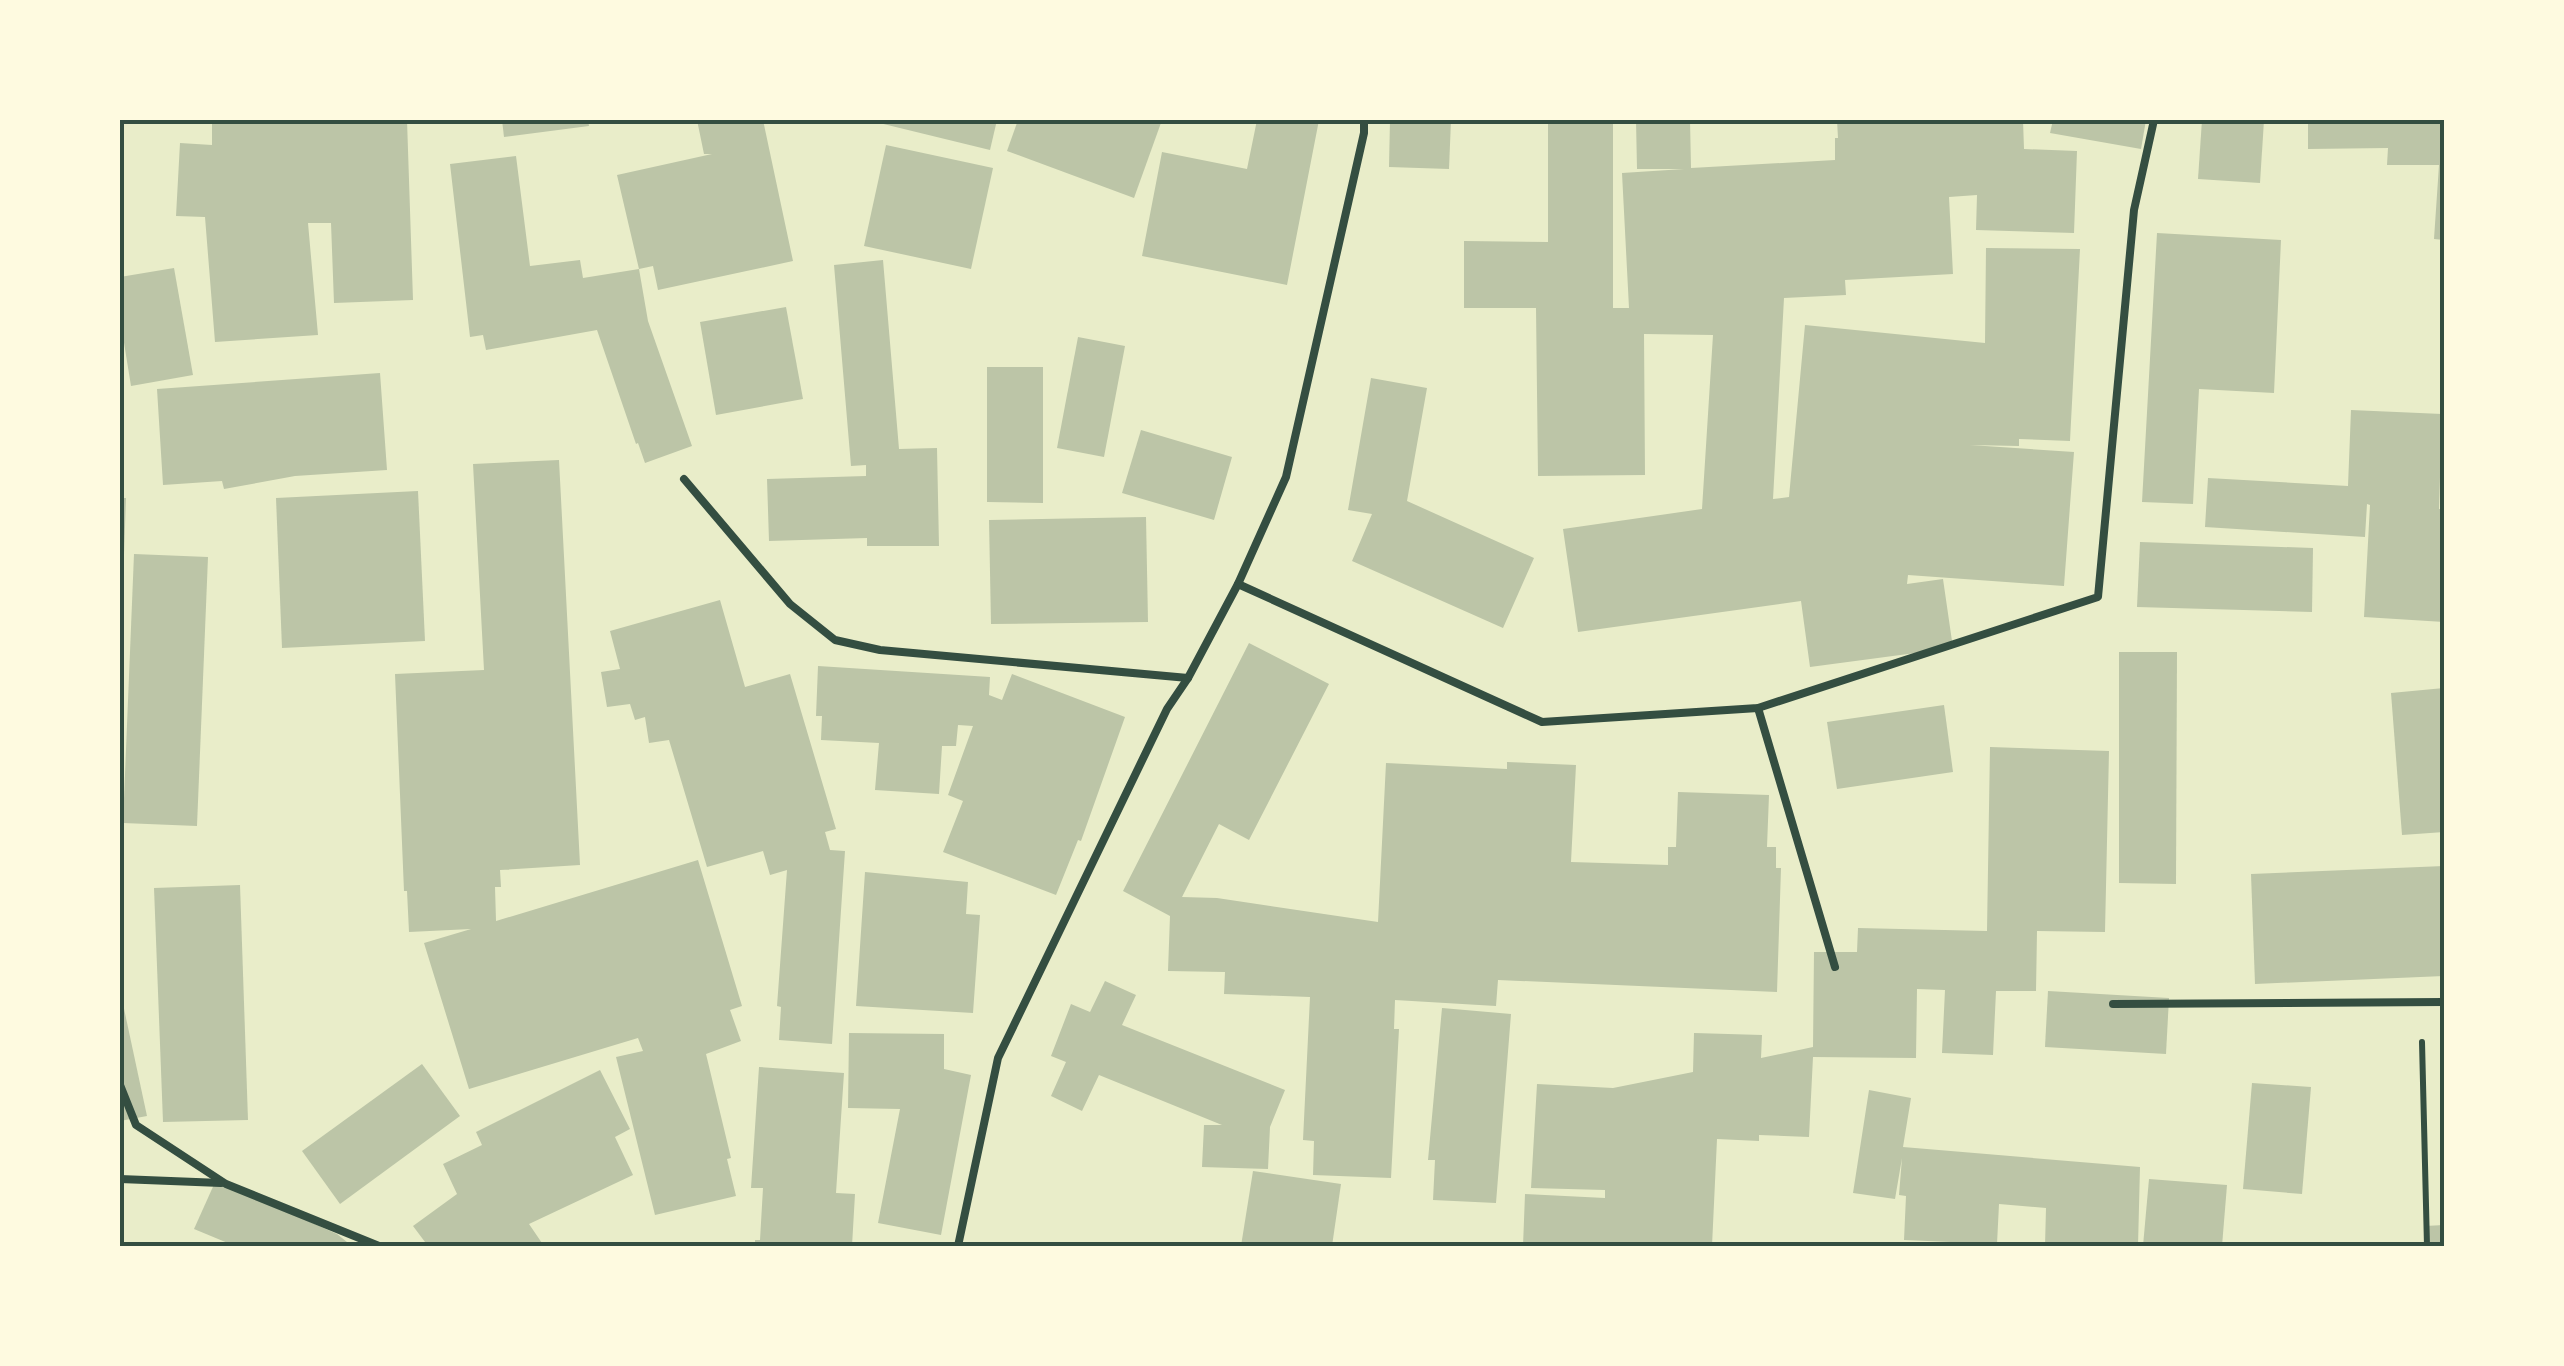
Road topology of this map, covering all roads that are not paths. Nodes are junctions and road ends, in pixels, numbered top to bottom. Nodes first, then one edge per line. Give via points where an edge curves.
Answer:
1 (1364, 120) edge
2 (2154, 120) edge
3 (684, 479) dead end
4 (1238, 584) junction
5 (1188, 678) junction
6 (1758, 708) junction
7 (1835, 966) dead end
8 (2444, 1002) edge
9 (2113, 1004) dead end
10 (120, 1085) edge
11 (120, 1179) edge
12 (226, 1184) junction
13 (379, 1246) edge
14 (958, 1246) edge

1 - 4 lane via 1286,478
2 - 6 lane via 2134,210 2098,597
3 - 5 lane via 790,604 836,640 880,650
4 - 5 lane
4 - 6 lane via 1542,722
5 - 14 lane via 998,1058
6 - 7 lane
8 - 9 lane
10 - 12 lane via 136,1125
11 - 12 lane
12 - 13 lane

